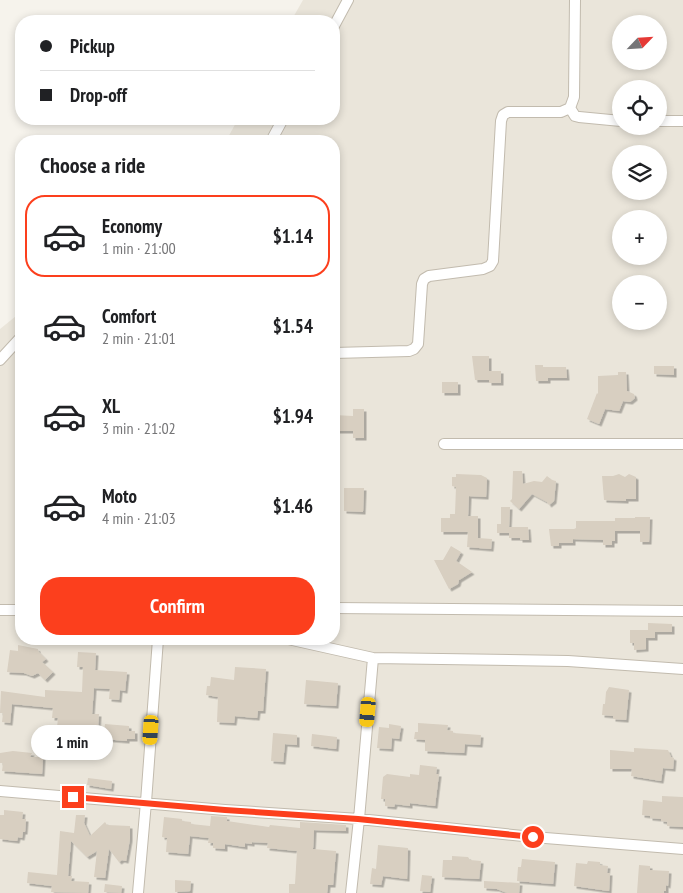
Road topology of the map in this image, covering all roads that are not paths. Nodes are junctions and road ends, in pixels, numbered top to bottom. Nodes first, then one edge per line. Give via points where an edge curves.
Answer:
1 (348, 0) edge
2 (575, 0) edge
3 (340, 15) edge
4 (570, 108) junction
5 (612, 120) edge
6 (667, 121) edge
7 (683, 121) edge
8 (15, 344) edge
9 (340, 353) edge
10 (0, 360) edge
11 (444, 444) dead end
12 (683, 444) edge
13 (340, 608) edge
14 (0, 610) edge
15 (15, 610) edge
16 (683, 611) edge
17 (158, 645) edge
18 (315, 645) edge
19 (373, 658) junction
20 (683, 670) edge
21 (0, 791) edge
22 (146, 802) junction
23 (358, 819) junction
24 (683, 848) edge
25 (138, 893) edge
26 (351, 893) edge

1 - 3 street
2 - 4 street via 574,97
4 - 5 street via 579,118
4 - 9 street via 561,112 508,112 503,115 493,261 483,269 424,279 418,344 414,349
6 - 7 street
8 - 10 street
11 - 12 street
13 - 16 street
14 - 15 street
17 - 22 street
18 - 19 street
19 - 20 street via 568,661
19 - 23 street
21 - 22 street
22 - 23 street
22 - 25 street
23 - 24 street
23 - 26 street

